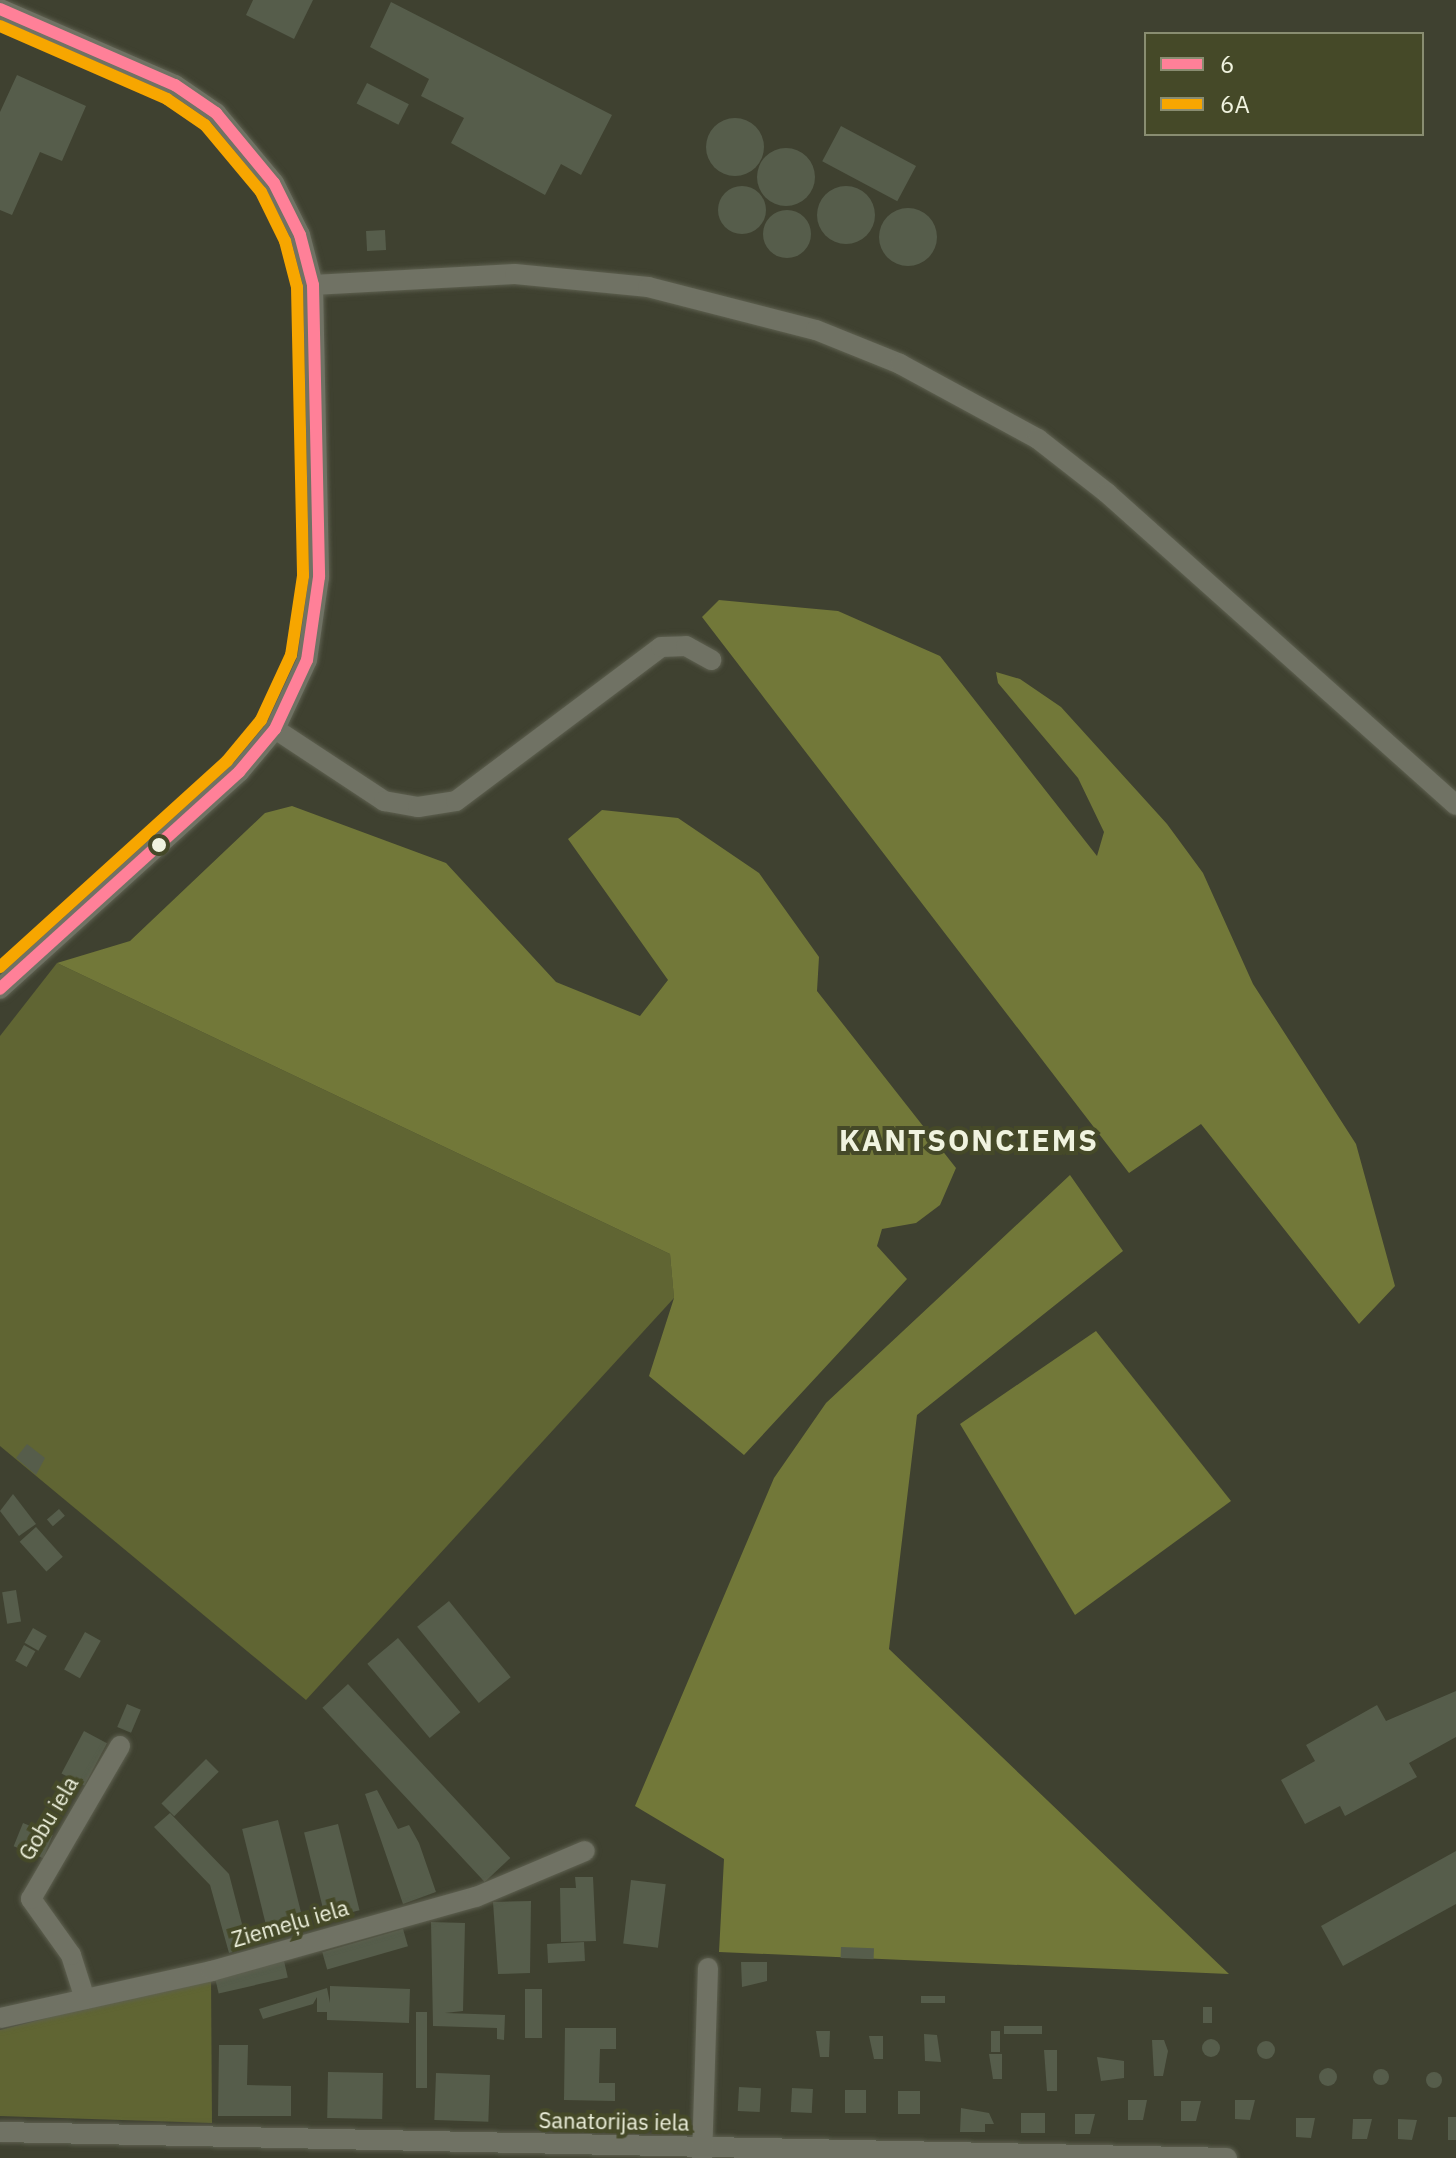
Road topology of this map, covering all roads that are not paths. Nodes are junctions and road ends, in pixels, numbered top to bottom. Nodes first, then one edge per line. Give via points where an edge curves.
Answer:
1 (0, 9) edge
2 (313, 285) junction
3 (711, 660) dead end
4 (275, 729) junction
5 (1456, 805) edge
6 (0, 989) edge
7 (120, 1746) dead end
8 (585, 1851) dead end
9 (708, 1968) dead end
10 (85, 1999) junction
11 (0, 2018) edge
12 (0, 2132) edge
13 (702, 2152) edge
14 (1227, 2158) edge

1 - 2 street via 160,76 216,113 274,183 300,235
2 - 4 street via 315,624 294,695
2 - 5 street via 515,274 648,287 816,330 900,364 1025,431 1107,493
3 - 4 street via 686,646 661,647 489,781 443,803 418,807 384,801
4 - 6 street via 239,772
7 - 10 street, Gobu iela via 31,1899 71,1955
8 - 10 street, Ziemeļu iela via 476,1897 212,1971
9 - 13 street
10 - 11 street, Ziemeļu iela
12 - 13 street, Sanatorijas iela
13 - 14 street, Sanatorijas iela

